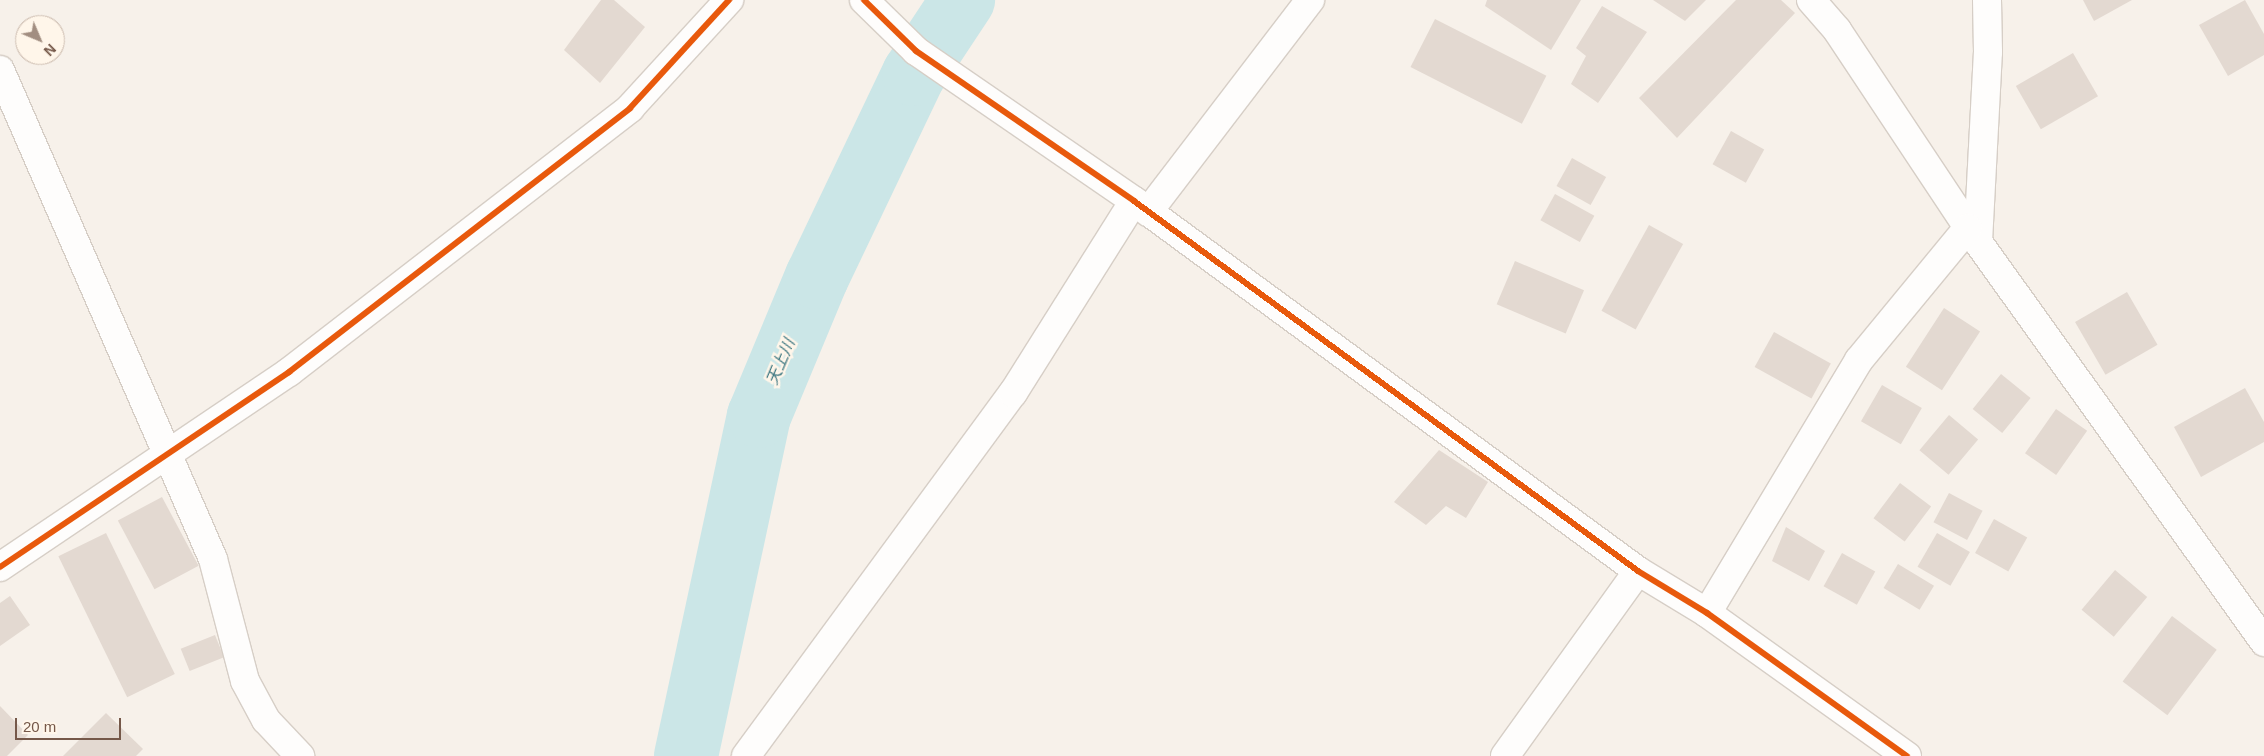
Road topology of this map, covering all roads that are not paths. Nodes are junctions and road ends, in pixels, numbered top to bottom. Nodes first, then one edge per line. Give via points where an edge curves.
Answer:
1 (729, 0) edge
2 (864, 0) edge
3 (1310, 0) edge
4 (1811, 0) edge
5 (1987, 0) edge
6 (0, 70) edge
7 (1141, 206) junction
8 (1973, 235) junction
9 (169, 454) junction
10 (0, 567) edge
11 (1638, 571) junction
12 (1707, 613) junction
13 (2264, 642) edge
14 (300, 756) edge
15 (746, 756) edge
16 (1505, 756) edge
17 (1907, 756) edge

1 - 9 street via 630,108 289,372
2 - 7 street via 927,58
3 - 7 street
4 - 8 street via 1838,30
5 - 8 street via 1988,52
6 - 9 street
7 - 11 street
7 - 15 street via 1013,392
8 - 12 street via 1859,360
8 - 13 street
9 - 10 street
9 - 14 street via 214,559 245,681 266,720
11 - 12 street
11 - 16 street
12 - 17 street

